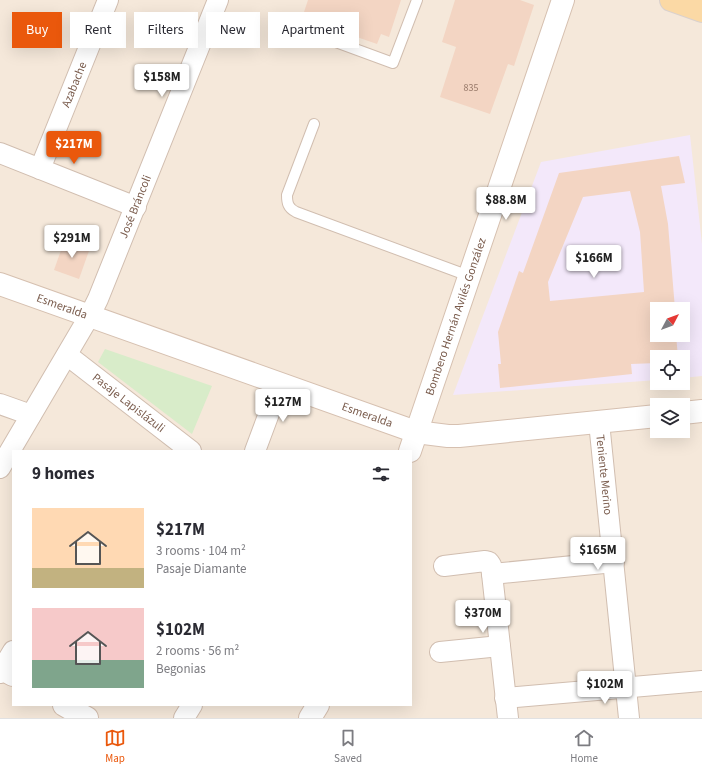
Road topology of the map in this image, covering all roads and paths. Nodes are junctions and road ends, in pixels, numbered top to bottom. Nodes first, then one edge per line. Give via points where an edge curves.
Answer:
1 (108, 0) edge
2 (218, 0) edge
3 (417, 0) edge
4 (563, 0) edge
5 (671, 0) edge
6 (702, 12) edge
7 (352, 48) edge
8 (314, 124) dead end
9 (0, 153) edge
10 (40, 169) junction
11 (136, 207) junction
12 (469, 276) junction
13 (0, 284) edge
14 (90, 315) junction
15 (67, 355) junction
16 (280, 384) junction
17 (0, 404) edge
18 (702, 411) edge
19 (690, 412) edge
20 (31, 415) junction
21 (650, 417) edge
22 (599, 422) junction
23 (413, 441) edge
24 (14, 449) edge
25 (190, 450) edge
26 (255, 450) edge
27 (12, 452) edge
28 (0, 468) edge
29 (614, 562) junction
30 (444, 566) dead end
31 (492, 574) junction
32 (500, 646) junction
33 (440, 652) dead end
34 (702, 681) edge
35 (626, 687) junction
36 (506, 698) junction
37 (67, 706) edge
38 (191, 706) edge
39 (317, 706) edge
40 (86, 713) edge
41 (184, 718) edge
42 (310, 718) edge
43 (508, 718) edge
44 (629, 718) edge

1 - 10 street, Azabache
2 - 11 street, José Bráncoli
3 - 7 lane via 393,63
4 - 12 street, Bombero Hernán Avilés González
5 - 6 main road
8 - 12 lane via 287,195 292,210
9 - 10 street
10 - 11 street
11 - 14 street, José Bráncoli
12 - 23 street, Bombero Hernán Avilés González
13 - 14 street, Esmeralda
14 - 15 street, José Bráncoli
14 - 16 street, Esmeralda
15 - 20 street, José Bráncoli
15 - 25 street, Pasaje Lapislázuli
16 - 23 street, Esmeralda
16 - 26 street
17 - 20 street
18 - 19 street
20 - 24 street, José Bráncoli
21 - 22 street, Esmeralda
22 - 23 street, Esmeralda
22 - 29 street, Teniente Merino
27 - 28 street, José Bráncoli
29 - 31 street
29 - 35 street, Teniente Merino
30 - 31 street via 487,561 491,565
31 - 32 street
32 - 33 street
32 - 36 street
34 - 35 street
35 - 36 street
35 - 44 street, Teniente Merino
36 - 43 street
37 - 40 street
38 - 41 street
39 - 42 street

